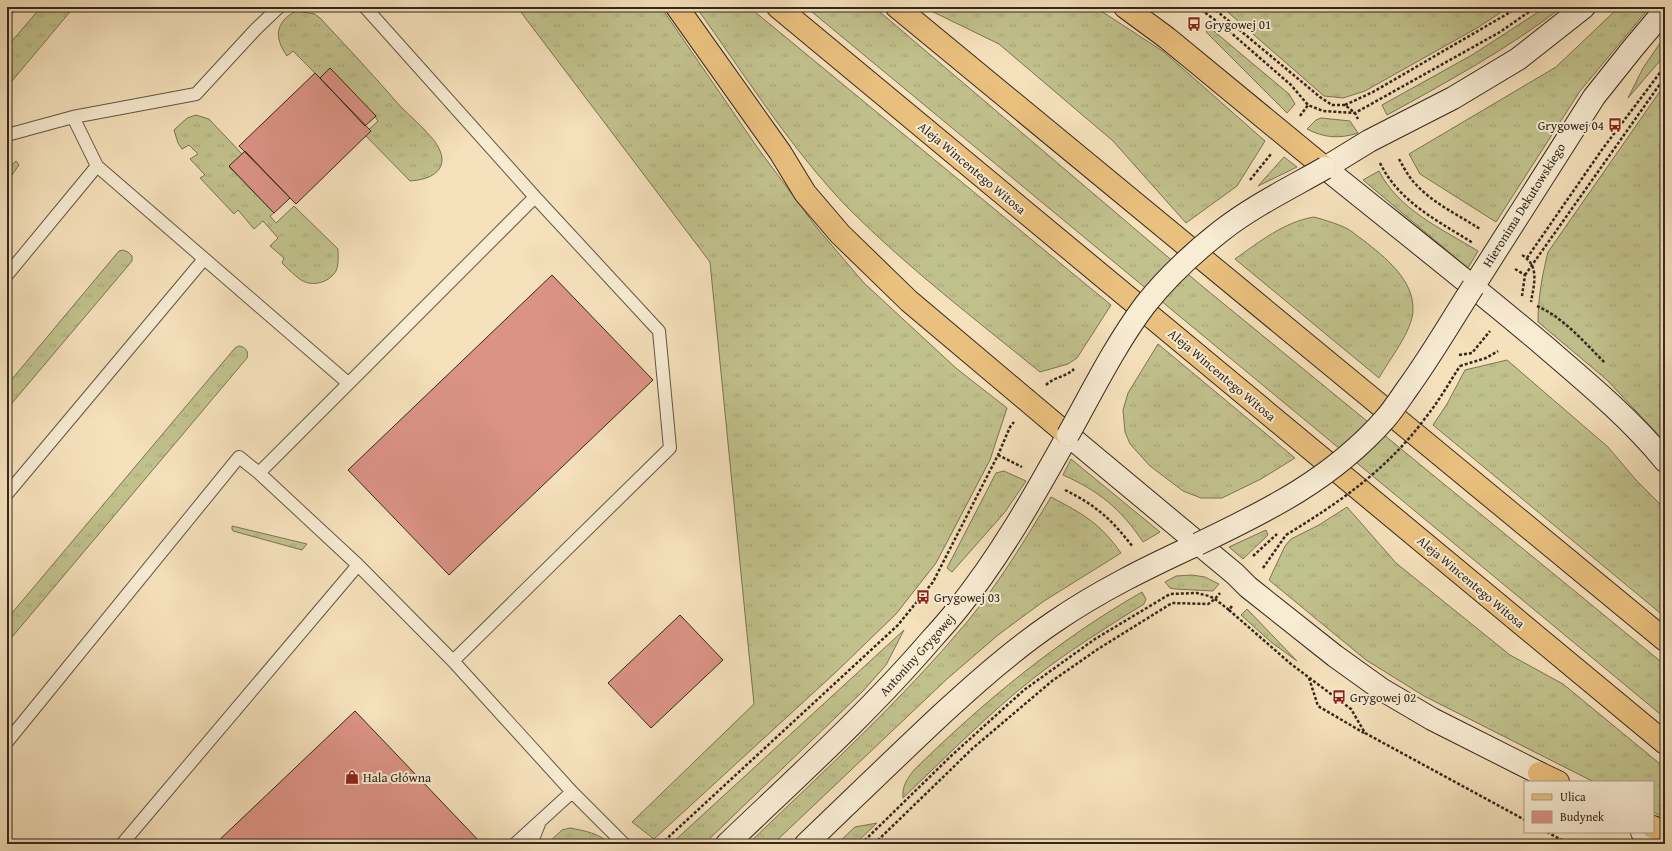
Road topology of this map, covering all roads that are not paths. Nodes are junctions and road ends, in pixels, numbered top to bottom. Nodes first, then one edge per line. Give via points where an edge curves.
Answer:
1 (9, 7) edge
2 (279, 7) edge
3 (365, 7) edge
4 (678, 7) edge
5 (778, 7) edge
6 (897, 7) edge
7 (1125, 7) edge
8 (1584, 7) edge
9 (7, 9) edge
10 (1665, 10) edge
11 (73, 117) junction
12 (7, 135) edge
13 (97, 166) junction
14 (1325, 168) junction
15 (535, 197) junction
16 (204, 259) junction
17 (7, 275) edge
18 (1473, 287) junction
19 (348, 383) junction
20 (1068, 436) junction
21 (1665, 461) edge
22 (259, 473) junction
23 (7, 494) edge
24 (1198, 544) junction
25 (358, 565) junction
26 (1665, 640) edge
27 (454, 661) junction
28 (7, 742) edge
29 (1665, 743) edge
30 (1551, 779) edge
31 (572, 792) junction
32 (540, 821) junction
33 (1654, 828) edge
34 (1644, 833) edge
35 (1665, 833) edge
36 (122, 844) edge
37 (516, 844) edge
38 (531, 844) edge
39 (624, 844) edge
40 (727, 844) edge
41 (806, 844) edge
42 (1664, 844) edge

1 - 9 lane
2 - 11 lane via 196,94
3 - 15 lane
4 - 20 main road via 806,193 840,234 909,301
5 - 29 main road, Aleja Wincentego Witosa
6 - 26 main road
7 - 14 main road via 1167,38
8 - 14 street via 1518,59
10 - 18 street, Hieronima Dekutowskiego via 1594,97
11 - 12 lane
11 - 13 lane
13 - 16 lane
13 - 17 lane
14 - 18 street
14 - 20 street, Antoniny Grygowej, bridge via 1247,213 1222,230 1182,265 1146,305 1128,330
15 - 19 lane
15 - 27 lane via 659,331 670,448
16 - 19 lane
16 - 23 lane
18 - 21 street via 1597,391
18 - 24 street, Hieronima Dekutowskiego, bridge via 1412,383 1386,418 1359,446 1321,477 1289,498
19 - 22 lane
20 - 24 street
20 - 40 street, Antoniny Grygowej via 1000,551 956,612 891,684
22 - 25 lane
22 - 28 lane via 240,457
24 - 30 street via 1335,656 1381,689 1432,719
24 - 41 street via 1100,592 1020,648 962,696
25 - 27 lane
25 - 36 lane
27 - 31 lane
31 - 32 lane
31 - 39 lane
32 - 37 lane
32 - 38 lane
33 - 35 main road
34 - 42 street

